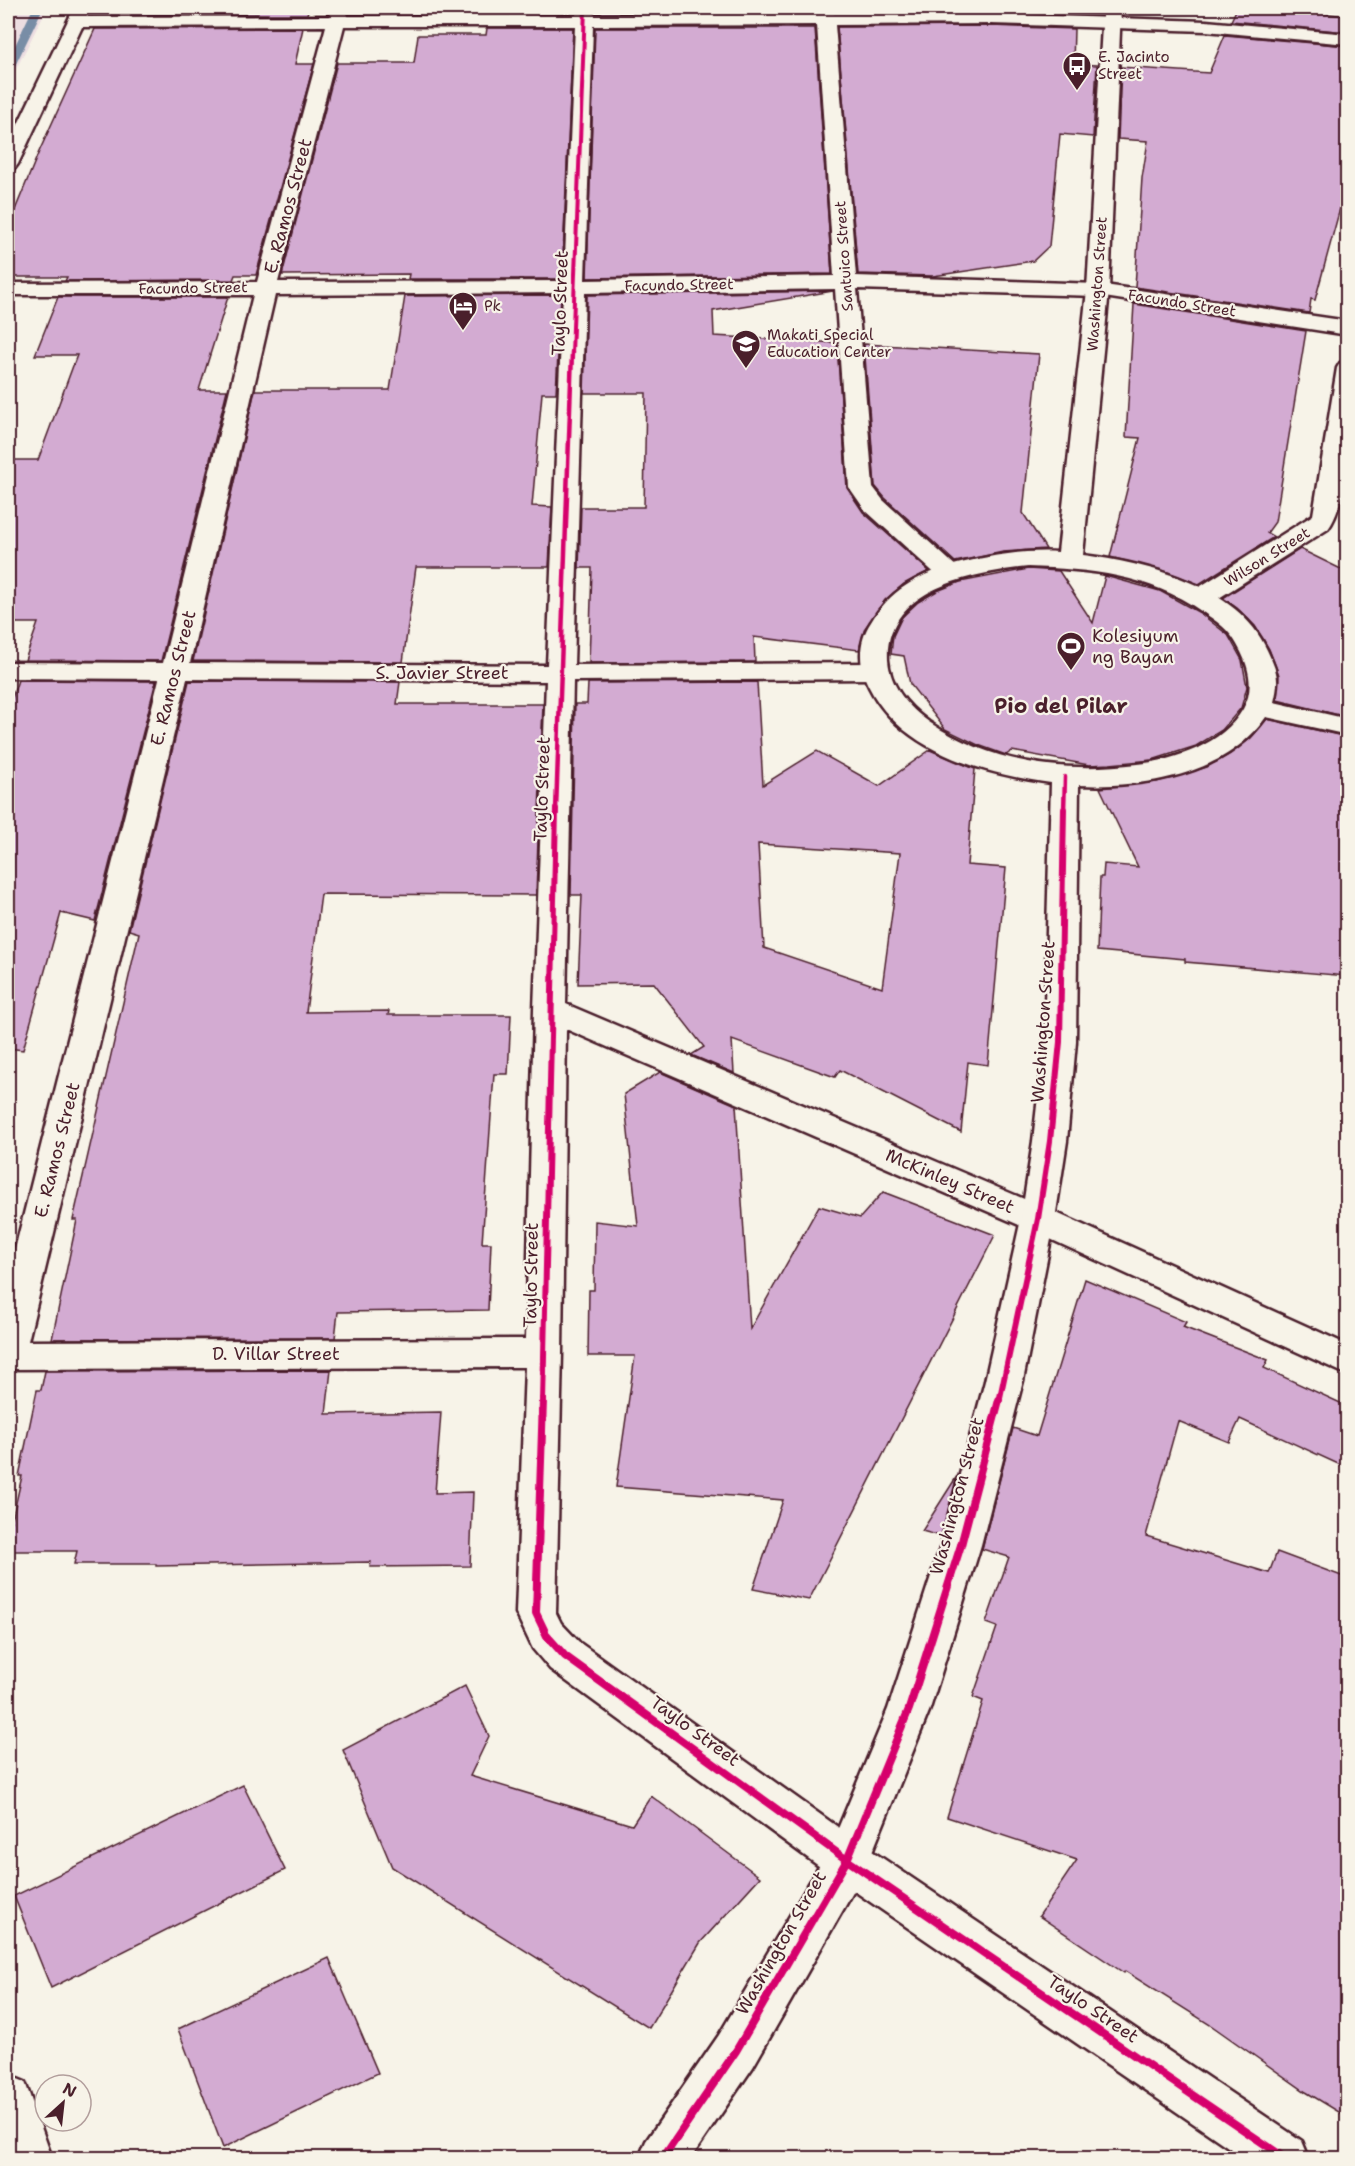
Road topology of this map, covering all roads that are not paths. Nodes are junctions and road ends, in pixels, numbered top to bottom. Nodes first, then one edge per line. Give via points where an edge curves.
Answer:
1 (826, 13) edge
2 (584, 14) edge
3 (1112, 14) edge
4 (79, 15) edge
5 (338, 15) edge
6 (1347, 39) edge
7 (8, 164) edge
8 (846, 282) junction
9 (266, 287) junction
10 (576, 287) junction
11 (8, 289) edge
12 (1098, 290) junction
13 (1347, 328) edge
14 (1347, 368) edge
15 (1070, 559) junction
16 (950, 574) junction
17 (1202, 597) junction
18 (8, 670) edge
19 (175, 671) junction
20 (876, 671) junction
21 (560, 673) junction
22 (1259, 707) junction
23 (1347, 727) edge
24 (1065, 777) junction
25 (550, 1010) junction
26 (1038, 1219) junction
27 (8, 1348) edge
28 (544, 1353) junction
29 (8, 1355) edge
30 (1347, 1360) edge
31 (847, 1860) junction
32 (8, 2099) edge
33 (28, 2158) edge
34 (663, 2158) edge
35 (1285, 2158) edge

1 - 2 street
1 - 3 street
1 - 8 street, Santuico Street
2 - 5 street
2 - 10 street, Taylo Street
3 - 6 street
3 - 12 street, Washington Street
4 - 5 street
4 - 7 street
5 - 9 street, E. Ramos Street
8 - 10 street, Facundo Street
8 - 12 street, Facundo Street
8 - 16 street, Santuico Street via 861,487 874,505
9 - 10 street, Facundo Street
9 - 11 street, Facundo Street
9 - 19 street, E. Ramos Street
10 - 21 street, Taylo Street
12 - 13 street, Facundo Street
12 - 15 street, Washington Street
14 - 17 street, Wilson Street via 1324,516 1319,524
15 - 16 street via 1017,560
15 - 17 street via 1129,569
16 - 20 street via 914,591 888,614 875,642
17 - 22 street via 1243,630 1263,668
18 - 19 street, S. Javier Street
19 - 21 street, S. Javier Street
19 - 27 street, E. Ramos Street
20 - 21 street, S. Javier Street
20 - 24 street via 890,701 920,728 960,751 1011,768
21 - 25 street, Taylo Street
22 - 23 street
22 - 24 street via 1240,733 1209,754 1167,769 1118,777
24 - 26 street, Washington Street via 1060,1042
25 - 26 street, McKinley Street
25 - 28 street, Taylo Street
26 - 30 street, McKinley Street
26 - 31 street, Washington Street via 1004,1381 961,1545 909,1709
28 - 29 street, D. Villar Street
28 - 31 street, Taylo Street via 536,1613 547,1636 565,1656
31 - 34 street, Washington Street via 736,2051
31 - 35 street, Taylo Street
32 - 33 street

